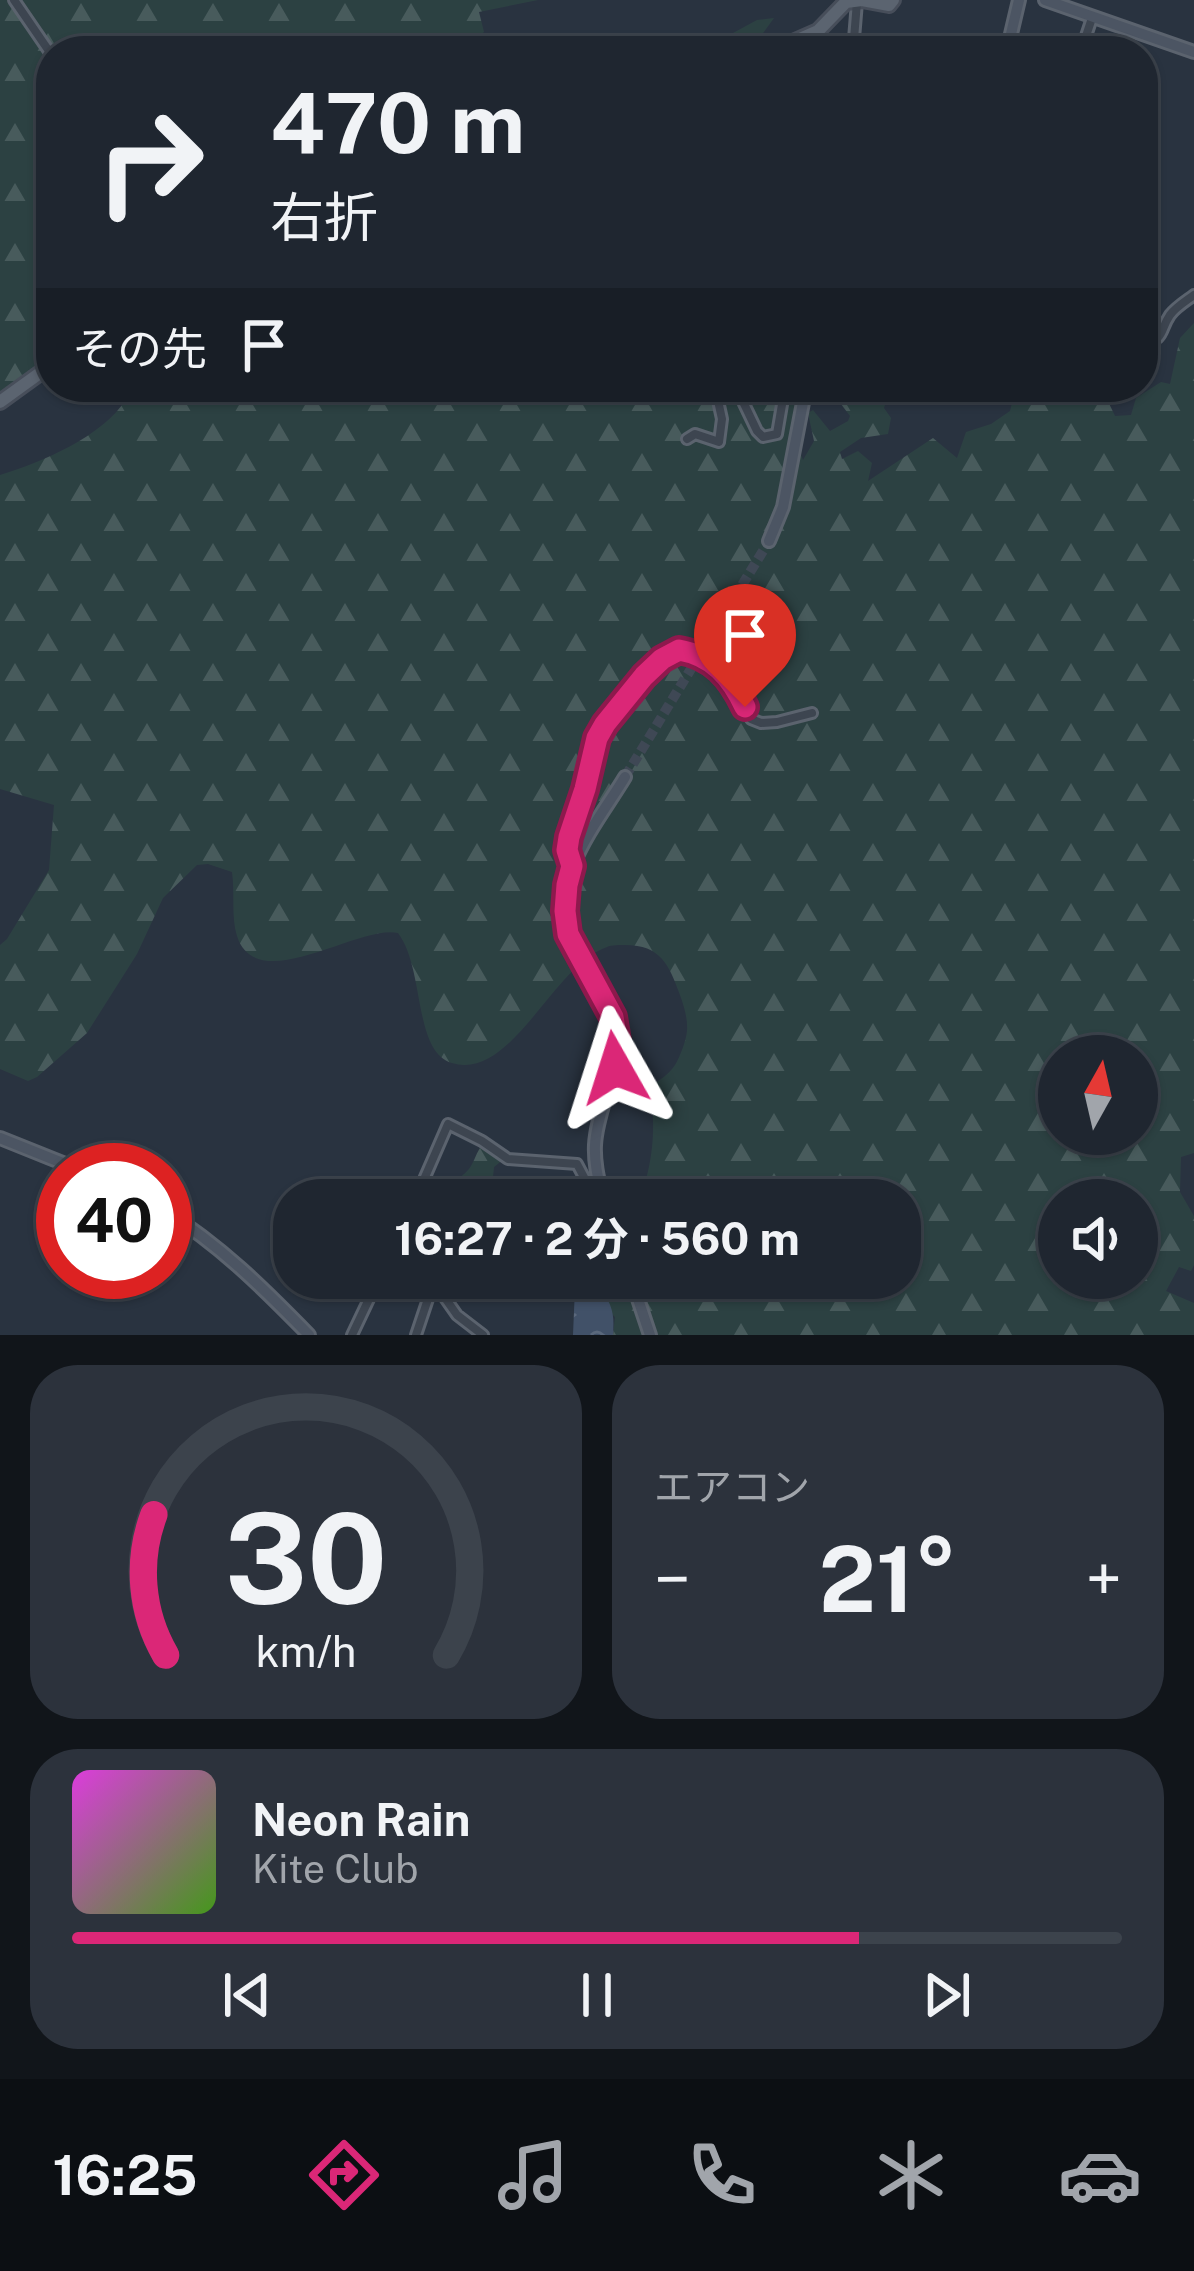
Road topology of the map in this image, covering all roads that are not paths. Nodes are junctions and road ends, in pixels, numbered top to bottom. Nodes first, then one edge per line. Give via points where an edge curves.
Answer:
1 (14, 0) edge
2 (893, 0) edge
3 (1018, 0) edge
4 (1045, 0) edge
5 (849, 1) edge
6 (1092, 18) junction
7 (39, 36) edge
8 (808, 36) edge
9 (854, 36) edge
10 (1010, 36) edge
11 (1086, 36) edge
12 (1146, 36) edge
13 (1158, 40) edge
14 (1194, 52) edge
15 (1194, 295) edge
16 (1158, 336) edge
17 (36, 376) edge
18 (0, 402) edge
19 (718, 402) edge
20 (743, 402) edge
21 (782, 402) edge
22 (803, 402) edge
23 (687, 439) dead end
24 (769, 541) tunnel mouth
25 (812, 713) dead end
26 (625, 777) tunnel mouth
27 (572, 866) junction
28 (0, 1138) edge
29 (36, 1152) edge
30 (424, 1179) edge
31 (585, 1179) edge
32 (598, 1179) edge
33 (192, 1230) edge
34 (370, 1299) edge
35 (426, 1299) edge
36 (446, 1299) edge
37 (638, 1299) edge
38 (469, 1324) junction
39 (309, 1335) edge
40 (352, 1335) edge
41 (416, 1335) edge
42 (464, 1335) edge
43 (483, 1335) edge
44 (650, 1335) edge

1 - 7 street
2 - 5 main road
3 - 10 street
4 - 6 street
5 - 8 main road
5 - 9 street
6 - 11 street
6 - 12 street
13 - 14 street
15 - 16 street
17 - 18 main road
19 - 23 street via 719,442
20 - 21 street via 757,431 772,438
22 - 24 street
25 - 27 street via 751,719 728,676 694,652 671,652 597,738 569,837
26 - 27 street
27 - 32 street via 568,934 616,1033 595,1143
28 - 29 street
30 - 31 street via 448,1124 508,1159 577,1164
33 - 39 street
34 - 40 street
35 - 41 street
36 - 38 street
37 - 44 street
38 - 42 street
38 - 43 street

